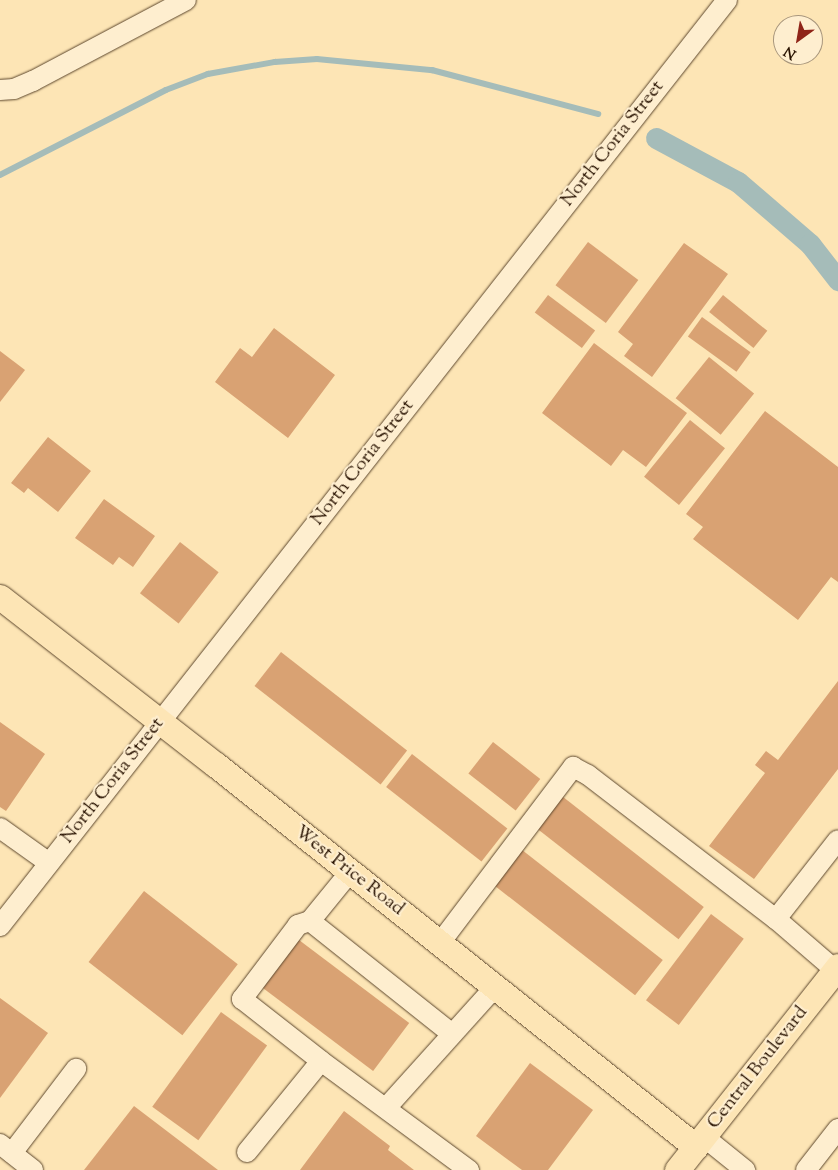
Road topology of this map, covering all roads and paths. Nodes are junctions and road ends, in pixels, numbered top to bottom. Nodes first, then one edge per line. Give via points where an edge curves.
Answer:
1 (186, 0) edge
2 (727, 0) edge
3 (0, 90) edge
4 (0, 597) edge
5 (160, 721) junction
6 (1, 831) edge
7 (838, 840) edge
8 (48, 862) junction
9 (350, 872) junction
10 (776, 919) junction
11 (310, 921) junction
12 (0, 926) edge
13 (440, 943) junction
14 (836, 968) edge
15 (495, 987) junction
16 (452, 1034) junction
17 (321, 1061) junction
18 (76, 1069) dead end
19 (386, 1108) junction
20 (838, 1129) edge
21 (700, 1142) junction
22 (6, 1149) edge
23 (247, 1152) dead end
24 (33, 1170) edge
25 (469, 1170) edge
26 (677, 1170) edge
27 (745, 1170) edge
28 (806, 1170) edge

1 - 3 street via 33,81 14,89
2 - 5 street, North Coria Street
4 - 5 main road, West Price Road
5 - 8 street, North Coria Street
5 - 9 main road, West Price Road
6 - 8 street
7 - 10 street
8 - 12 street, North Coria Street
9 - 11 street
9 - 13 main road, West Price Road
10 - 13 street via 588,775 573,767
10 - 14 street
11 - 16 street
11 - 17 street via 298,925 242,999
13 - 15 main road, West Price Road
14 - 21 main road, Central Boulevard
15 - 16 street
15 - 21 main road, West Price Road
16 - 19 street
17 - 19 street
17 - 23 street
18 - 22 street
19 - 25 street
20 - 28 street
21 - 26 main road, Central Boulevard
21 - 27 street
22 - 24 street

